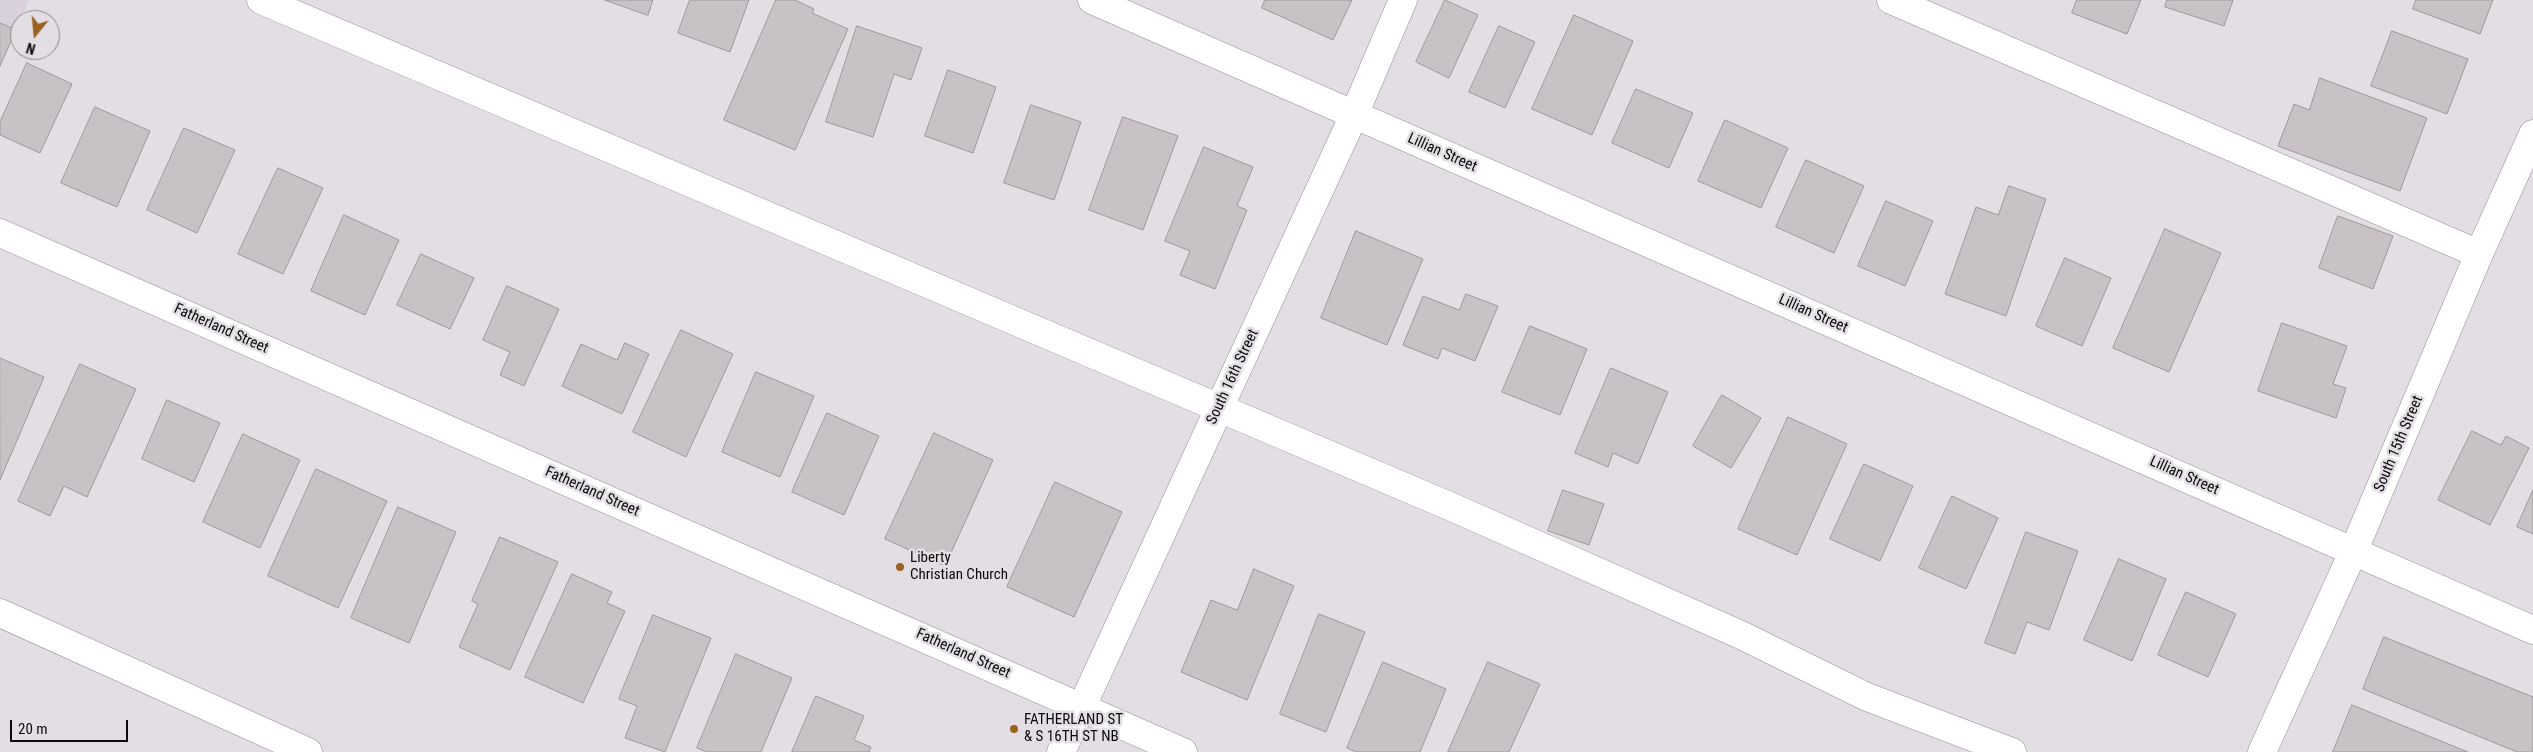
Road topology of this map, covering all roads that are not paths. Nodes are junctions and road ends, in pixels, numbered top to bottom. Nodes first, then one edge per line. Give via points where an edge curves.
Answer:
1 (261, 0) edge
2 (1092, 0) edge
3 (1403, 0) edge
4 (1891, 0) edge
5 (1354, 115) junction
6 (2533, 134) edge
7 (0, 233) edge
8 (2479, 254) junction
9 (1219, 408) junction
10 (2354, 550) junction
11 (0, 613) edge
12 (2533, 630) edge
13 (1081, 706) junction
14 (308, 752) edge
15 (1061, 752) edge
16 (1183, 752) edge
17 (2012, 752) edge
18 (2262, 752) edge

1 - 9 street
2 - 5 street, Lillian Street
3 - 5 street, South 16th Street
4 - 8 street
5 - 9 street, South 16th Street
5 - 10 street, Lillian Street
6 - 8 street, South 15th Street
7 - 13 street, Fatherland Street
8 - 10 street, South 15th Street
9 - 13 street, South 16th Street
9 - 17 street via 1741,635 1868,697
10 - 12 street, Lillian Street
10 - 18 street, South 15th Street
11 - 14 street
13 - 15 street, South 16th Street
13 - 16 street, Fatherland Street

